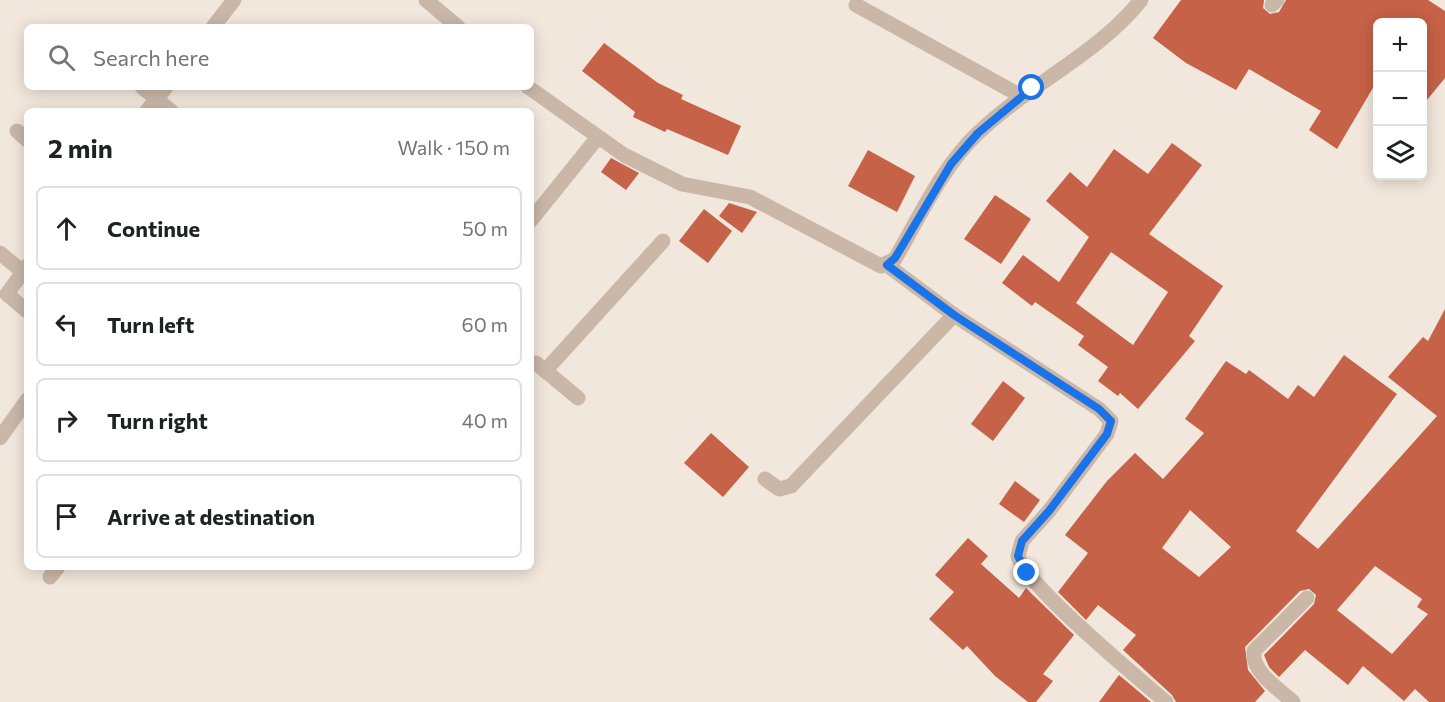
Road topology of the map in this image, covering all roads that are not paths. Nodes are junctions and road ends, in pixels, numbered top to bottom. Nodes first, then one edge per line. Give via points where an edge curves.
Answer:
1 (234, 0) edge
2 (426, 0) edge
3 (1141, 0) edge
4 (856, 5) dead end
5 (215, 24) edge
6 (454, 24) edge
7 (532, 90) edge
8 (1021, 96) junction
9 (598, 137) junction
10 (534, 216) edge
11 (663, 241) dead end
12 (0, 253) edge
13 (887, 265) junction
14 (24, 268) edge
15 (24, 270) edge
16 (24, 308) edge
17 (954, 315) junction
18 (536, 365) edge
19 (578, 398) dead end
20 (24, 404) edge
21 (0, 438) edge
22 (765, 479) dead end
23 (1307, 598) dead end
24 (1166, 702) edge
25 (1293, 702) edge

1 - 5 street
2 - 6 street
3 - 8 street via 1094,45
4 - 8 street
7 - 9 street
8 - 13 street via 978,133 951,164 895,258
9 - 10 street
9 - 13 street via 624,155 682,184 750,197 874,264
11 - 18 street
12 - 14 street
13 - 17 street
15 - 16 street via 7,294
17 - 22 street via 791,486 779,489
17 - 24 street via 1099,409 1111,421 1107,434 1022,541 1018,556 1035,582
18 - 19 street
20 - 21 street
23 - 25 street via 1254,651 1258,669

